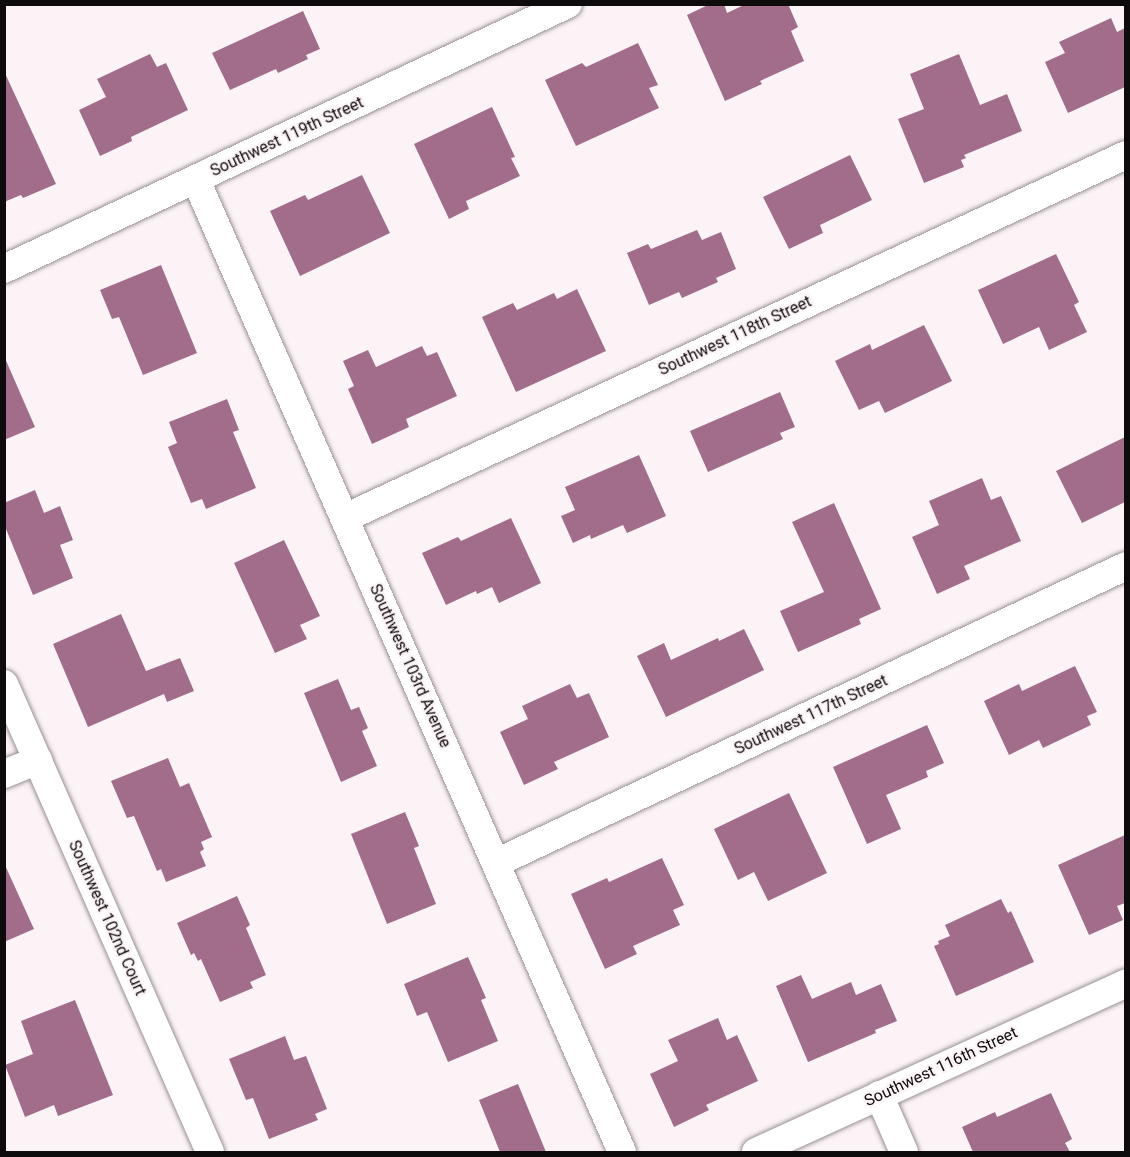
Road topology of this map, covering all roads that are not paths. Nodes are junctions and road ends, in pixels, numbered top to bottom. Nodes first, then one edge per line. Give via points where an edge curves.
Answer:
1 (568, 4) edge
2 (1125, 155) edge
3 (196, 180) junction
4 (4, 269) edge
5 (345, 518) junction
6 (1125, 566) edge
7 (4, 684) edge
8 (38, 760) junction
9 (4, 774) edge
10 (496, 863) junction
11 (1125, 983) edge
12 (879, 1095) junction
13 (210, 1152) edge
14 (622, 1152) edge
15 (756, 1152) edge
16 (904, 1152) edge

1 - 3 street, Southwest 119th Street
2 - 5 street, Southwest 118th Street
3 - 4 street, Southwest 119th Street
3 - 5 street, Southwest 103rd Avenue
5 - 10 street, Southwest 103rd Avenue
6 - 10 street, Southwest 117th Street
7 - 8 street, Southwest 102nd Court
8 - 9 street
8 - 13 street, Southwest 102nd Court
10 - 14 street, Southwest 103rd Avenue
11 - 12 street, Southwest 116th Street
12 - 15 street, Southwest 116th Street
12 - 16 street

